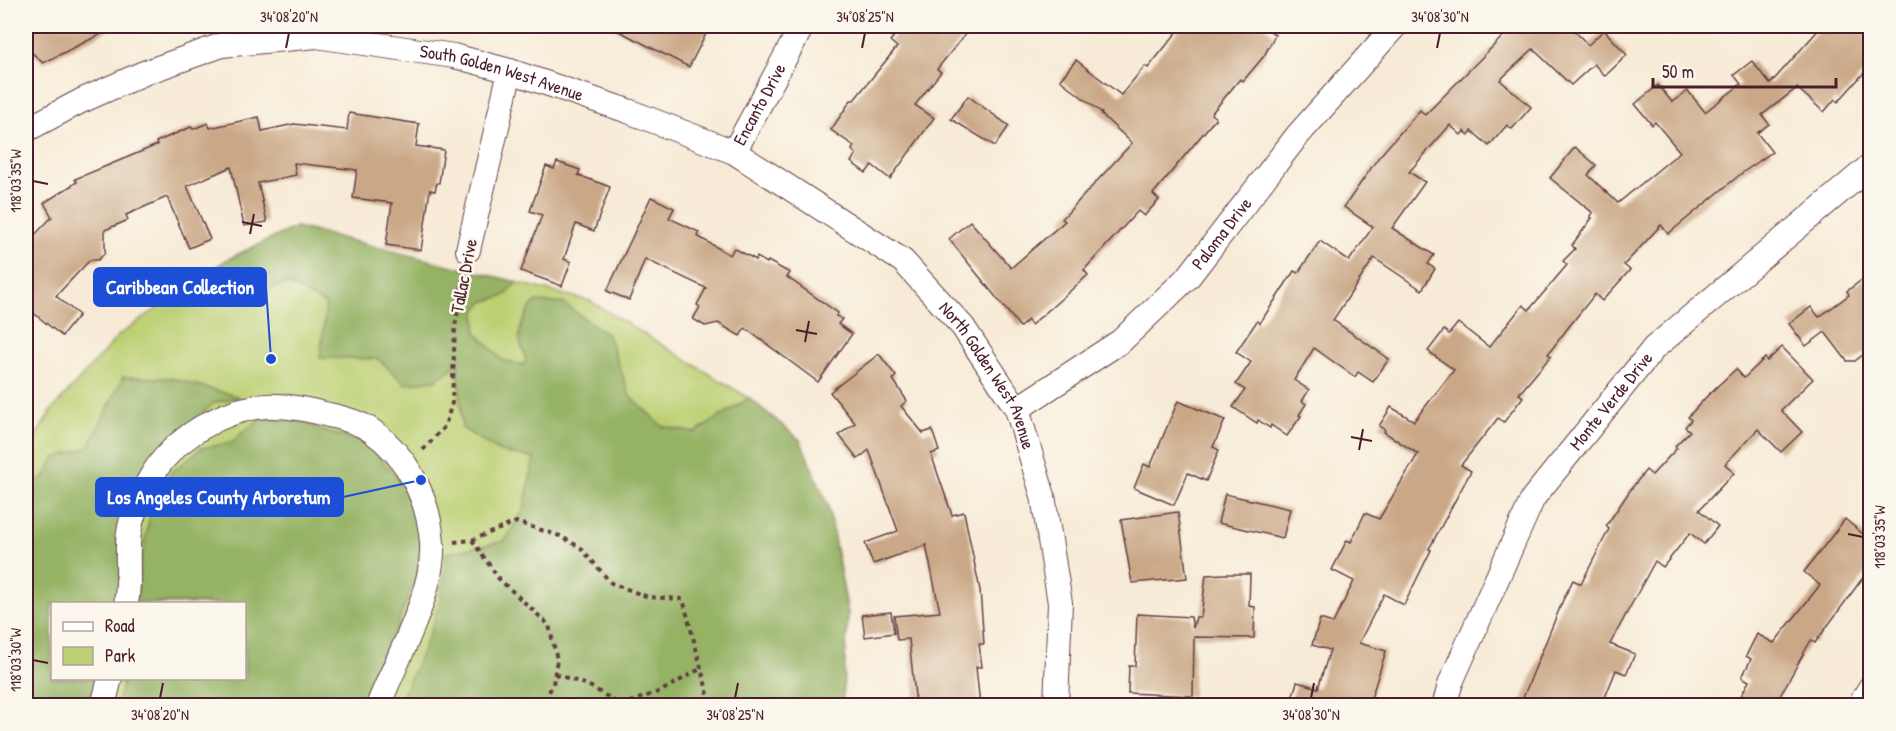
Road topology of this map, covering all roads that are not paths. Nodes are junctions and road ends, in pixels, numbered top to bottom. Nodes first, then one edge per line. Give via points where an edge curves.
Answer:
1 (802, 26) edge
2 (1395, 26) edge
3 (317, 31) edge
4 (510, 71) junction
5 (26, 130) edge
6 (734, 152) junction
7 (1870, 166) edge
8 (468, 250) road end
9 (1017, 409) junction
10 (126, 602) edge
11 (109, 680) edge
12 (1870, 688) edge
13 (103, 705) edge
14 (378, 705) edge
15 (1056, 705) edge
16 (1444, 705) edge
17 (1859, 705) edge

1 - 6 street, Encanto Drive
2 - 9 street, Paloma Drive via 1297,136 1189,276 1121,341
3 - 4 street, South Golden West Avenue via 454,56
3 - 5 street, South Golden West Avenue via 222,45 144,73
4 - 6 street, South Golden West Avenue
4 - 8 street, Tallac Drive
6 - 9 street, North Golden West Avenue via 903,261 963,327
7 - 16 street, Monte Verde Drive via 1654,348 1533,498
9 - 15 street, North Golden West Avenue via 1043,496 1060,603
10 - 14 street via 130,577 128,543 135,507 152,474 201,428 234,412 266,406 303,408 369,429 392,448 425,499 432,544 426,584 411,630
11 - 13 street
12 - 17 street

